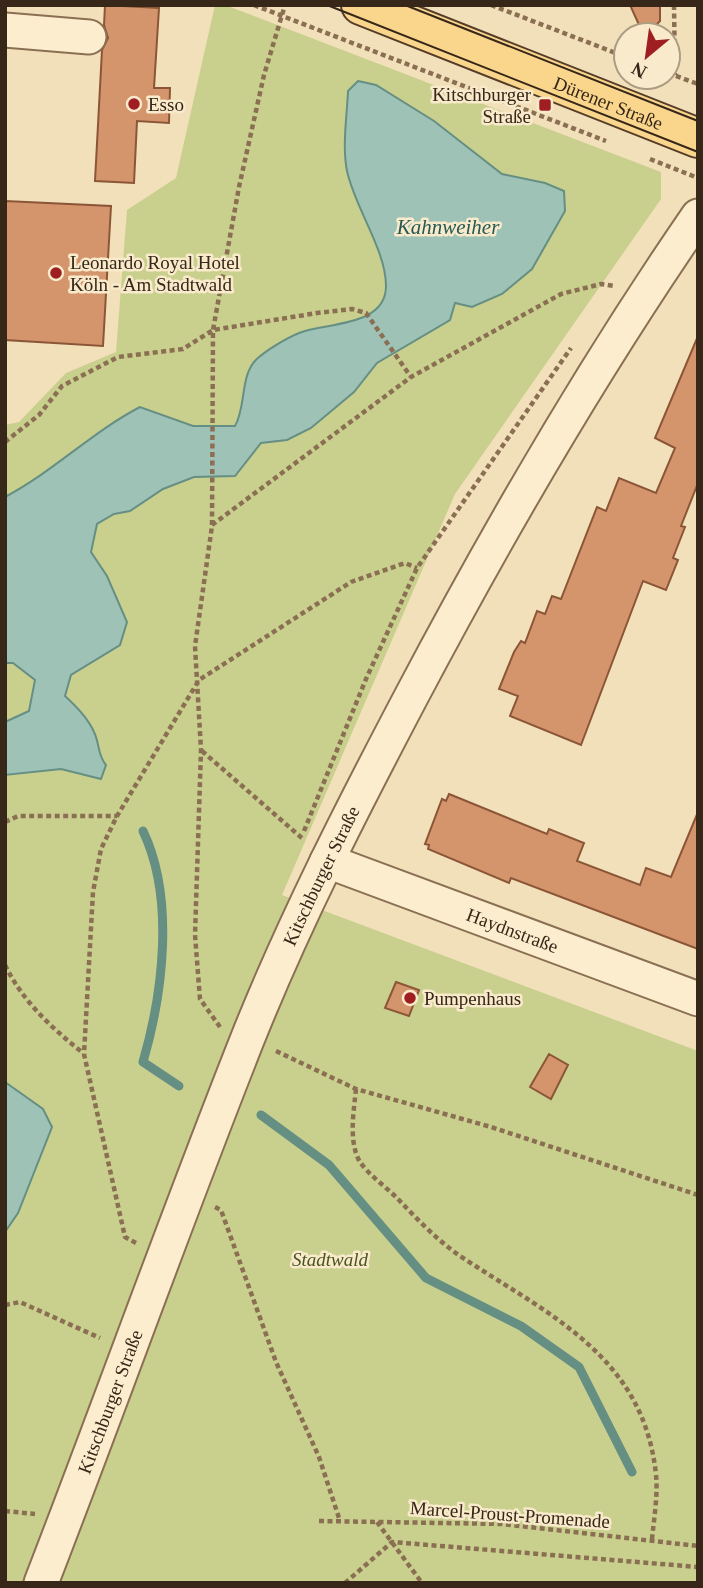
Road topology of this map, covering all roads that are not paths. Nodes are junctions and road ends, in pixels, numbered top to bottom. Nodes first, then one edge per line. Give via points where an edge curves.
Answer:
1 (361, 5) edge
2 (5, 30) edge
3 (89, 37) dead end
4 (698, 138) edge
5 (698, 216) edge
6 (329, 857) junction
7 (698, 999) edge
8 (41, 1583) edge

1 - 4 main road, Dürener Straße
2 - 3 street
5 - 6 street, Kitschburger Straße via 630,288 560,429 467,590
6 - 7 street, Haydnstraße
6 - 8 street, Kitschburger Straße via 248,1038

